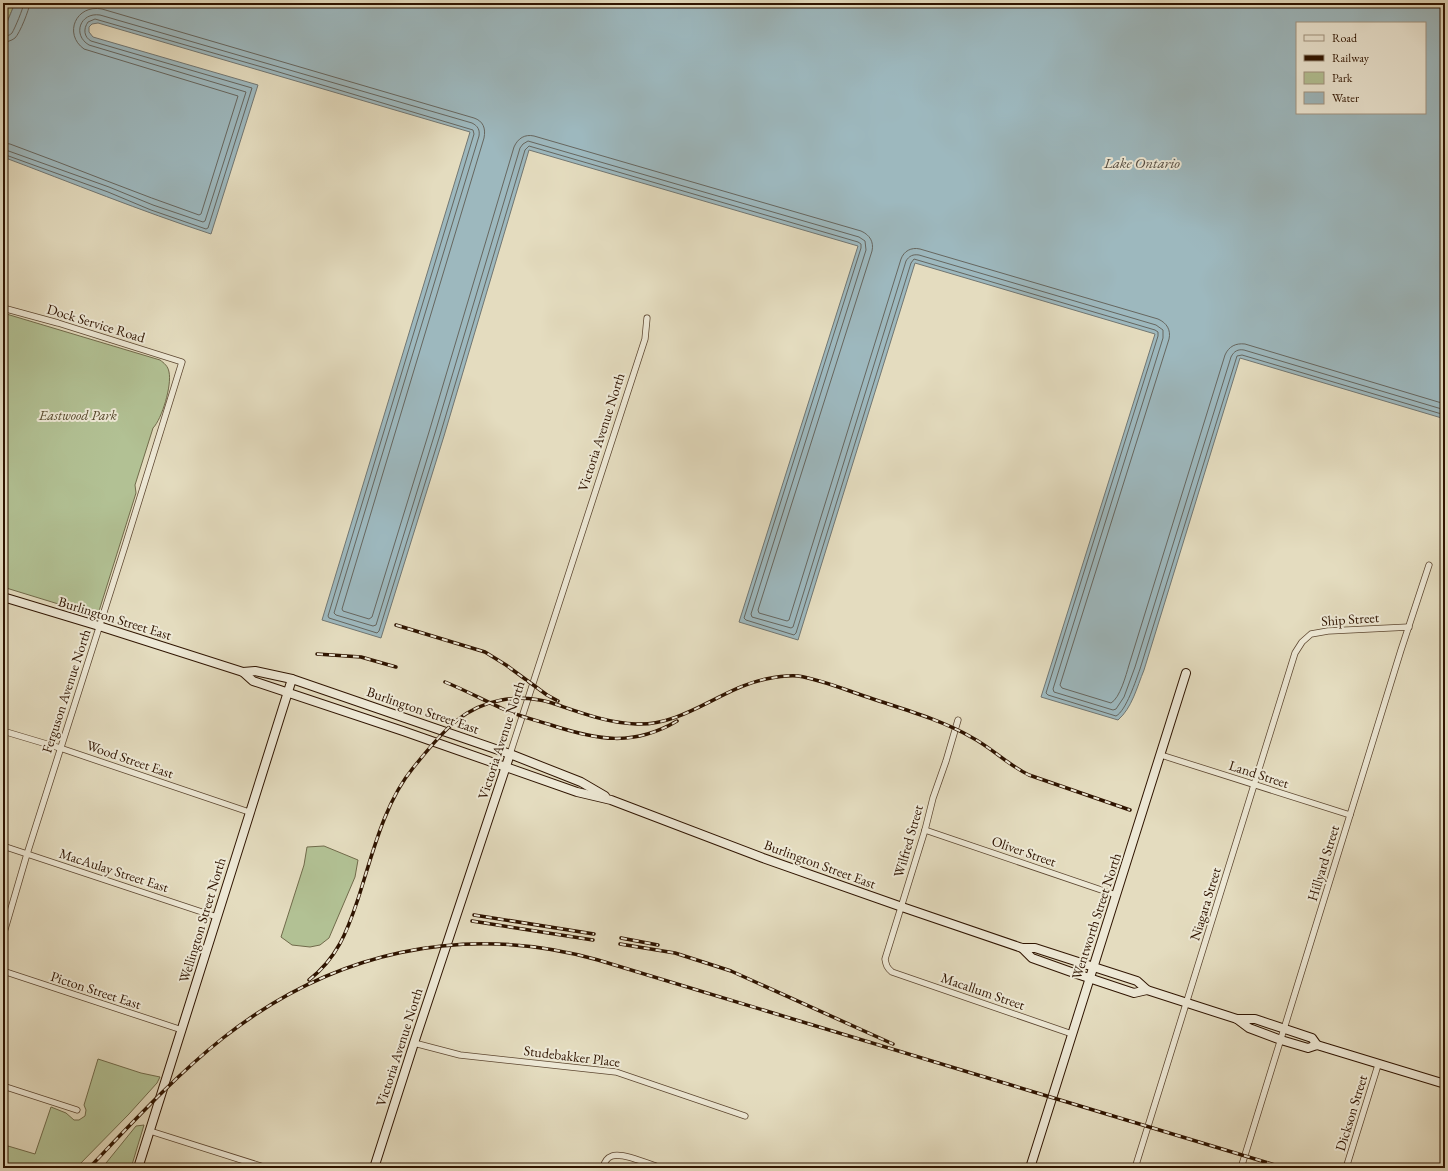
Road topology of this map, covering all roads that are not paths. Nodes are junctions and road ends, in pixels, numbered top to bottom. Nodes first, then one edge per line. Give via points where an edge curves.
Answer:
1 (3, 308) edge
2 (647, 318) dead end
3 (182, 362) joint
4 (1430, 565) dead end
5 (3, 597) edge
6 (100, 626) junction
7 (1409, 627) junction
8 (1298, 647) joint
9 (242, 672) junction
10 (1186, 673) dead end
11 (292, 679) junction
12 (289, 692) junction
13 (958, 720) dead end
14 (3, 731) edge
15 (60, 748) junction
16 (510, 754) junction
17 (1160, 755) junction
18 (506, 767) junction
19 (1254, 785) junction
20 (611, 800) junction
21 (249, 812) junction
22 (1350, 815) junction
23 (925, 830) junction
24 (3, 846) edge
25 (27, 854) junction
26 (1116, 895) junction
27 (902, 907) junction
28 (217, 917) junction
29 (3, 936) edge
30 (1022, 948) junction
31 (1093, 967) junction
32 (888, 969) joint
33 (3, 971) edge
34 (1090, 978) junction
35 (1147, 990) junction
36 (1187, 1003) junction
37 (1237, 1019) junction
38 (1285, 1028) junction
39 (182, 1030) junction
40 (1072, 1034) junction
41 (1281, 1040) junction
42 (414, 1043) junction
43 (1317, 1045) junction
44 (1378, 1064) junction
45 (1445, 1084) edge
46 (3, 1086) edge
47 (77, 1110) dead end
48 (745, 1116) dead end
49 (150, 1131) junction
50 (138, 1168) edge
51 (267, 1168) edge
52 (374, 1168) edge
53 (603, 1168) edge
54 (660, 1168) edge
55 (1030, 1168) edge
56 (1135, 1168) edge
57 (1241, 1168) edge
58 (1346, 1168) edge

1 - 3 street, Dock Service Road
2 - 16 street, Victoria Avenue North via 645,339
3 - 6 street, Ferguson Avenue North
4 - 7 street, Hillyard Street
5 - 6 main road, Burlington Street East
6 - 9 main road, Burlington Street East
6 - 15 street, Ferguson Avenue North
7 - 8 street, Ship Street via 1312,634
7 - 22 street, Hillyard Street
8 - 19 street, Niagara Street
9 - 11 main road, Burlington Street East
9 - 12 main road, Burlington Street East via 253,681
10 - 17 main road, Wentworth Street North
11 - 12 main road, Wellington Street North
11 - 16 main road, Burlington Street East
12 - 18 main road, Burlington Street East
12 - 21 main road, Wellington Street North
13 - 23 street, Wilfred Street
14 - 15 street, Wood Street East
15 - 21 street, Wood Street East
15 - 25 street, Ferguson Avenue North
16 - 18 main road, Victoria Avenue North
16 - 20 main road, Burlington Street East via 581,782
17 - 19 street, Land Street
17 - 26 main road, Wentworth Street North
18 - 20 main road, Burlington Street East via 577,792
18 - 42 main road, Victoria Avenue North
19 - 22 street, Land Street
19 - 36 street, Niagara Street
20 - 27 main road, Burlington Street East
21 - 28 main road, Wellington Street North
22 - 38 street, Hillyard Street
23 - 26 street, Oliver Street
23 - 27 street, Wilfred Street
24 - 25 street, MacAulay Street East
25 - 28 street, MacAulay Street East
25 - 29 street, Ferguson Avenue North
26 - 31 main road, Wentworth Street North
27 - 30 main road, Burlington Street East
27 - 32 street, Wilfred Street via 885,959
28 - 39 main road, Wellington Street North
30 - 31 main road, Burlington Street East via 1035,948
30 - 34 main road, Burlington Street East via 1032,958
31 - 34 main road, Wentworth Street North
31 - 35 main road, Burlington Street East via 1137,981
32 - 40 street, Macallum Street
33 - 39 street, Picton Street East
34 - 35 main road, Burlington Street East via 1134,993
34 - 40 main road, Wentworth Street North
35 - 36 main road, Burlington Street East
36 - 37 main road, Burlington Street East
36 - 56 street, Niagara Street
37 - 38 main road, Burlington Street East via 1255,1018
37 - 41 main road, Burlington Street East via 1249,1028
38 - 41 street, Hillyard Street
38 - 43 main road, Burlington Street East via 1312,1038
39 - 49 main road, Wellington Street North
40 - 55 main road, Wentworth Street North
41 - 43 main road, Burlington Street East via 1308,1048
41 - 57 street, Hillyard Street
42 - 48 street, Studebakker Place via 460,1055 616,1072
42 - 52 main road, Victoria Avenue North
43 - 44 main road, Burlington Street East
44 - 45 main road, Burlington Street East
44 - 58 street, Dickson Street
46 - 47 street
49 - 50 main road, Wellington Street North
49 - 51 street
53 - 54 street via 605,1161 611,1156 622,1155

